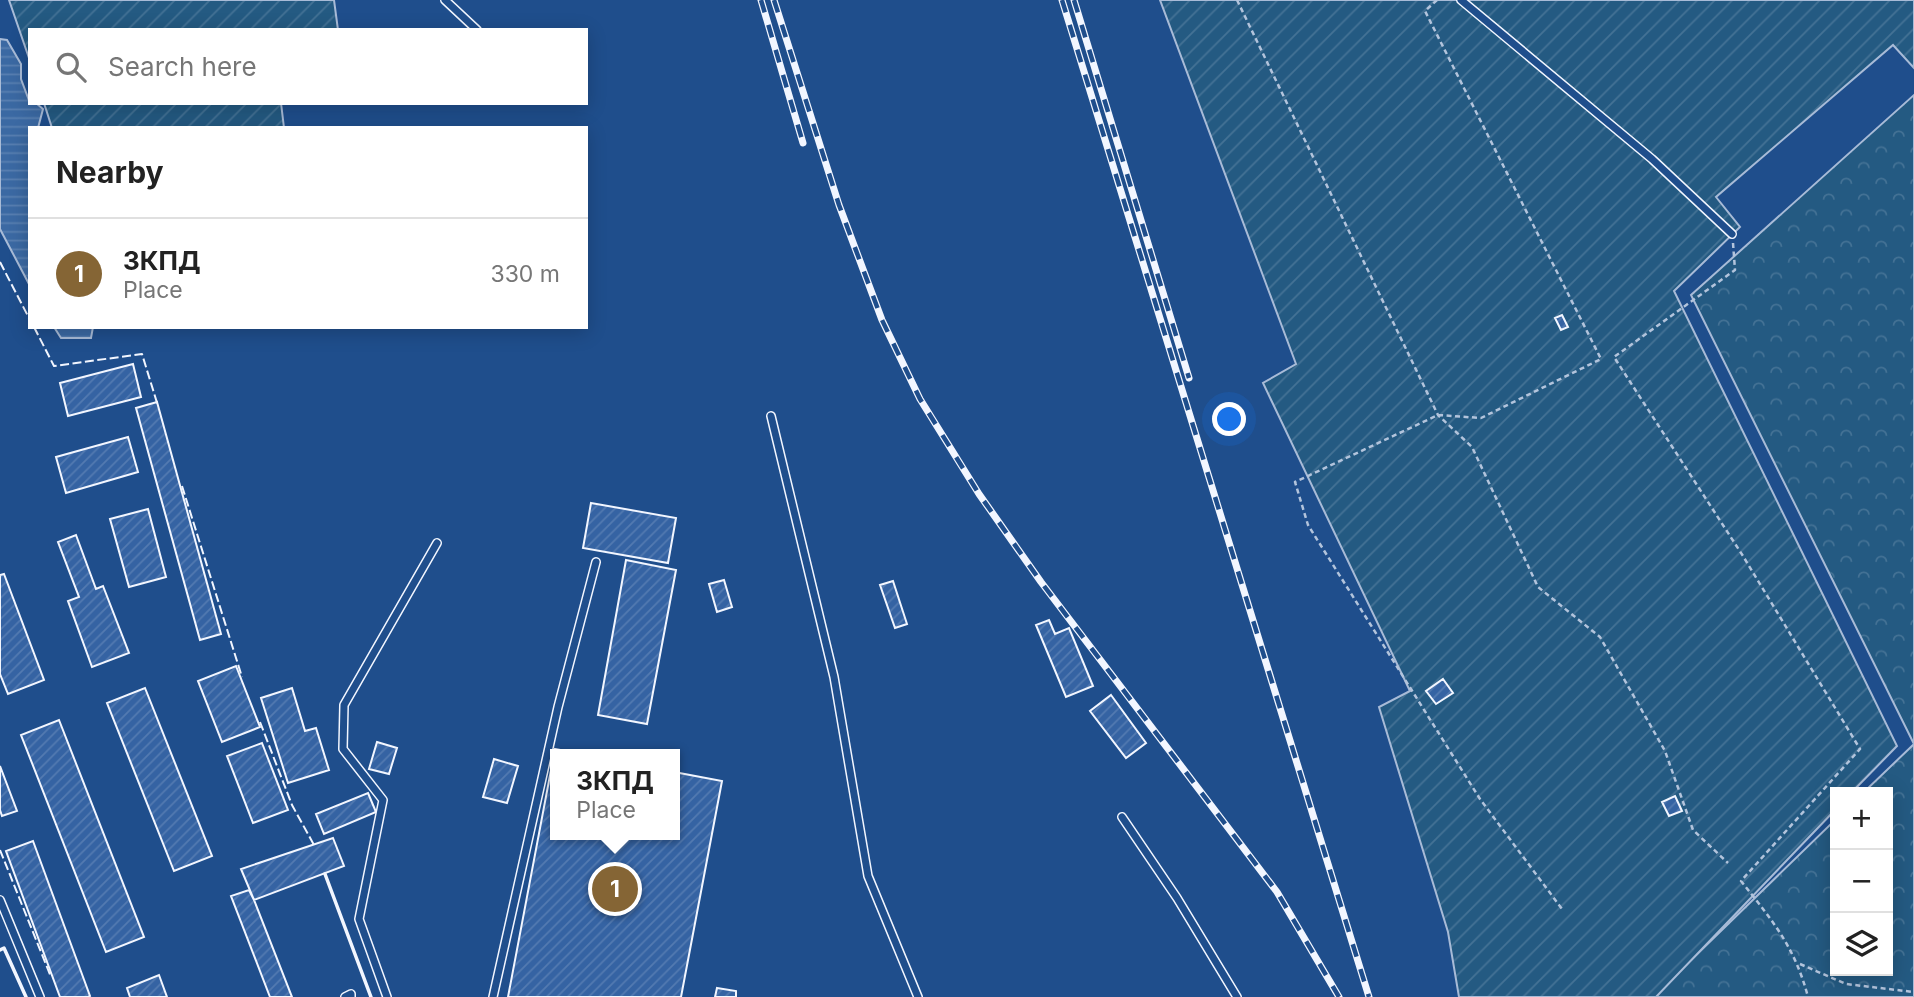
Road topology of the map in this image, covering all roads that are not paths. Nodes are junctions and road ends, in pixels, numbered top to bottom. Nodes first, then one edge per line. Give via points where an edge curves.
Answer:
1 (445, 0) edge
2 (1461, 0) edge
3 (475, 28) edge
4 (1732, 234) road end
5 (771, 416) dead end
6 (437, 543) dead end
7 (596, 562) dead end
8 (1122, 817) dead end
9 (0, 900) edge
10 (40, 997) edge
11 (345, 997) edge
12 (351, 997) edge
13 (387, 997) edge
14 (493, 997) edge
15 (918, 997) edge
16 (1237, 997) edge

1 - 3 lane
2 - 4 lane via 1652,159
5 - 15 lane via 834,677 868,876
6 - 13 lane via 344,705 343,749 383,800 359,919
7 - 14 lane via 558,707
8 - 16 lane
9 - 10 lane
11 - 12 lane

